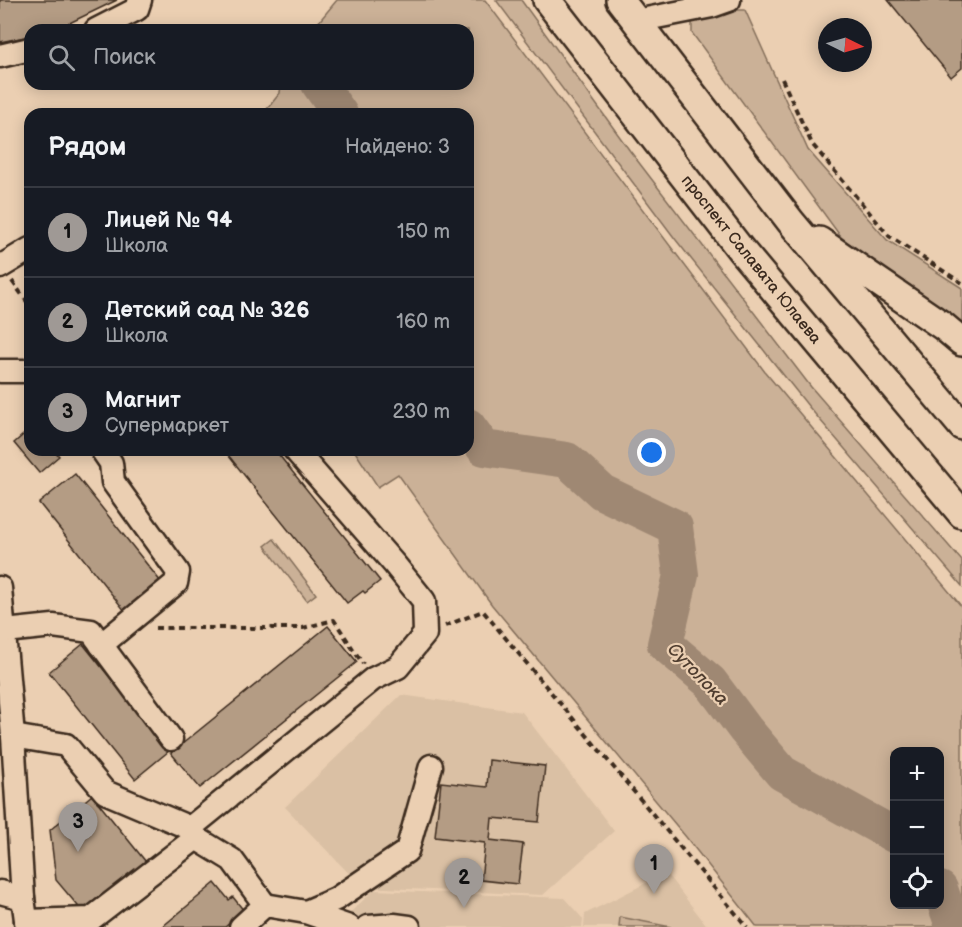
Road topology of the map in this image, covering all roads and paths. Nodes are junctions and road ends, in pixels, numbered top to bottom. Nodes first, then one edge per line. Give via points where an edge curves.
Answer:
1 (140, 0) edge
2 (547, 0) edge
3 (729, 0) edge
4 (628, 10) edge
5 (108, 24) edge
6 (24, 50) edge
7 (0, 56) edge
8 (782, 79) dead end
9 (791, 222) junction
10 (24, 253) edge
11 (1, 266) edge
12 (962, 283) edge
13 (24, 298) edge
14 (962, 342) edge
15 (0, 371) edge
16 (24, 371) edge
17 (962, 426) edge
18 (106, 456) edge
19 (300, 456) edge
20 (962, 514) edge
21 (0, 588) edge
22 (3, 625) edge
23 (121, 628) junction
24 (425, 634) junction
25 (101, 645) junction
26 (374, 679) junction
27 (13, 736) junction
28 (171, 739) dead end
29 (431, 766) dead end
30 (193, 833) junction
31 (0, 892) edge
32 (22, 898) junction
33 (265, 904) junction
34 (306, 912) junction
35 (26, 924) edge
36 (241, 927) edge
37 (349, 927) edge
38 (368, 927) edge
39 (409, 927) edge
40 (747, 927) edge

1 - 5 street via 137,9
2 - 20 main road, проспект Салавата Юлаева via 741,250
3 - 4 street via 712,6
4 - 9 main road
6 - 7 street
8 - 12 path via 812,144 889,236
9 - 14 main road
9 - 17 main road
10 - 11 street
11 - 13 path
15 - 16 street
18 - 23 street via 113,482 178,572 176,583
19 - 24 street via 424,601
21 - 22 street
22 - 25 street via 91,631
22 - 27 street
23 - 25 street
23 - 26 path via 303,628 334,620
24 - 26 street via 398,668
24 - 40 path via 483,611
25 - 28 street
26 - 30 street
27 - 30 street via 66,745 105,792
27 - 32 street
29 - 34 street via 407,851 336,899
30 - 33 street via 232,860
30 - 35 street via 91,919
31 - 32 street
32 - 35 street
33 - 34 street
33 - 36 street
34 - 37 street
38 - 39 street

